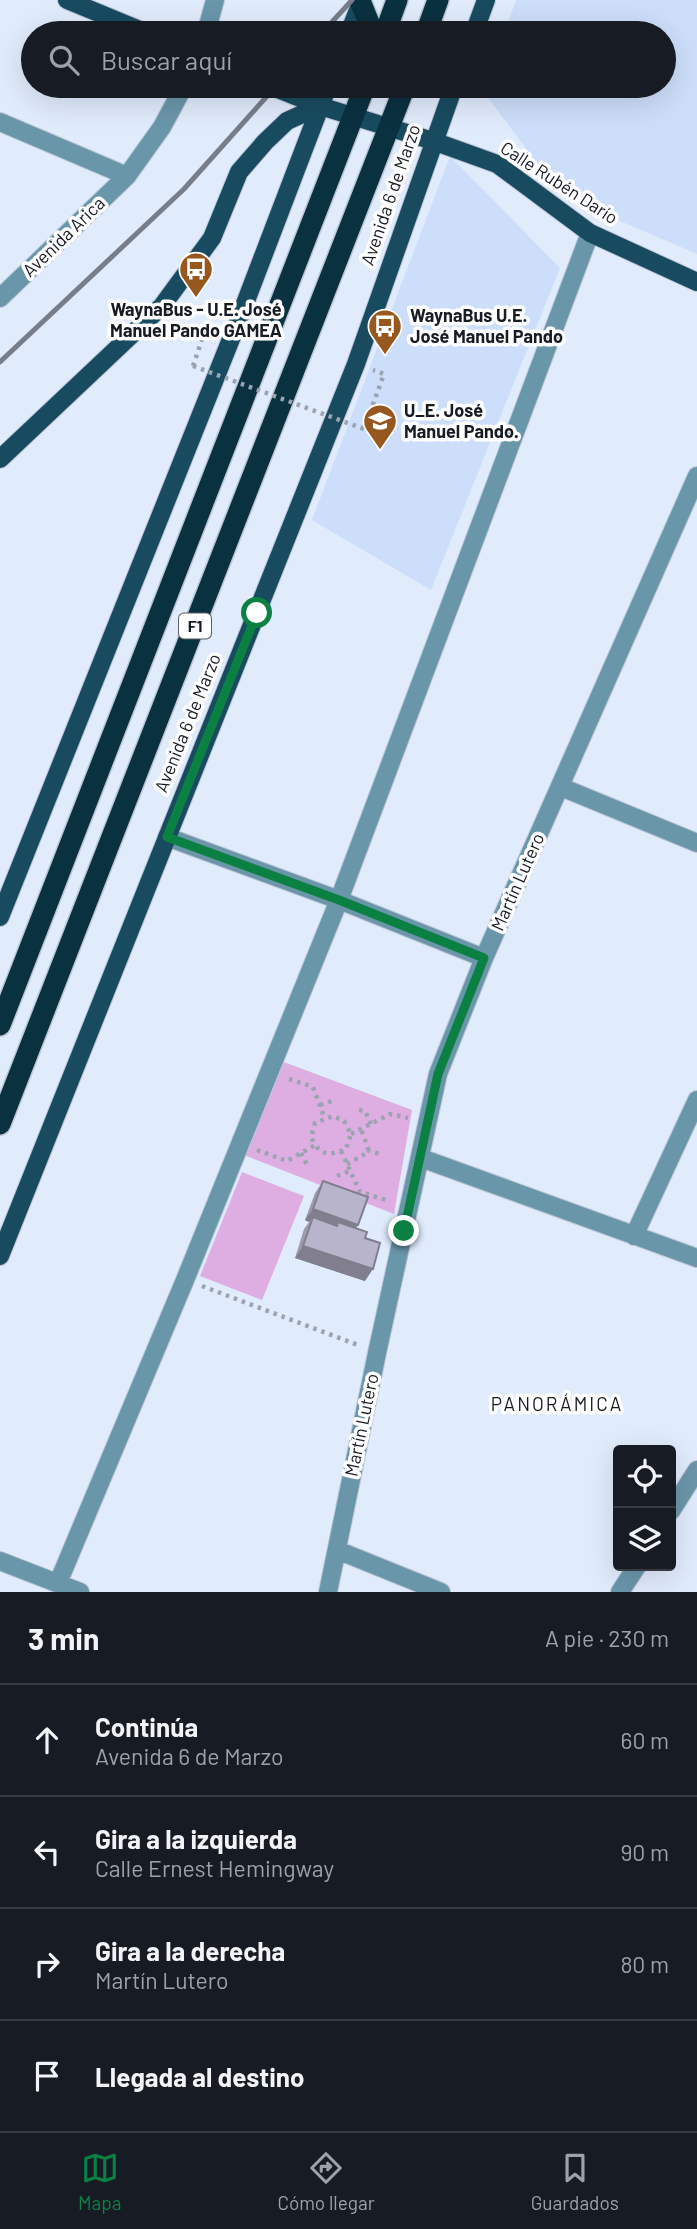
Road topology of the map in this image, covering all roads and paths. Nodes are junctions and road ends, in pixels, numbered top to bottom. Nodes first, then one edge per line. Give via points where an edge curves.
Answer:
1 (67, 0) edge
2 (215, 0) edge
3 (397, 0) edge
4 (438, 0) edge
5 (486, 0) edge
6 (361, 2) edge
7 (118, 21) edge
8 (209, 21) edge
9 (354, 21) edge
10 (368, 21) edge
11 (389, 21) edge
12 (430, 21) edge
13 (478, 21) edge
14 (178, 98) edge
15 (300, 98) edge
16 (323, 98) edge
17 (360, 98) edge
18 (400, 98) edge
19 (449, 98) edge
20 (320, 106) junction
21 (353, 116) junction
22 (0, 122) edge
23 (389, 128) junction
24 (433, 141) junction
25 (127, 176) junction
26 (590, 233) junction
27 (697, 282) edge
28 (0, 298) edge
29 (214, 304) dead end
30 (384, 374) dead end
31 (0, 459) edge
32 (697, 476) edge
33 (561, 788) junction
34 (167, 837) junction
35 (697, 843) edge
36 (339, 900) junction
37 (0, 917) edge
38 (484, 958) junction
39 (0, 1025) edge
40 (288, 1078) dead end
41 (335, 1100) dead end
42 (697, 1100) edge
43 (320, 1105) junction
44 (359, 1110) dead end
45 (326, 1119) junction
46 (411, 1119) dead end
47 (0, 1124) edge
48 (370, 1124) junction
49 (360, 1129) junction
50 (351, 1134) junction
51 (316, 1145) junction
52 (256, 1150) dead end
53 (367, 1150) junction
54 (341, 1151) junction
55 (301, 1153) junction
56 (383, 1155) dead end
57 (421, 1158) junction
58 (347, 1164) junction
59 (308, 1167) dead end
60 (350, 1171) junction
61 (337, 1176) dead end
62 (396, 1203) dead end
63 (634, 1236) junction
64 (0, 1256) edge
65 (697, 1258) edge
66 (185, 1280) junction
67 (377, 1353) junction
68 (697, 1470) edge
69 (673, 1508) edge
70 (337, 1550) junction
71 (0, 1561) edge
72 (634, 1571) edge
73 (58, 1583) junction
74 (80, 1592) edge
75 (328, 1592) edge
76 (441, 1592) edge
77 (620, 1592) edge

1 - 7 main road
2 - 8 street
3 - 11 highway
4 - 12 highway
5 - 13 main road
6 - 9 main road
6 - 10 highway
14 - 25 street, Avenida Arica
15 - 20 main road, Calle Rubén Darío
16 - 20 main road
17 - 21 highway, F1
18 - 23 highway, Avenida 6 de Marzo / F1
19 - 24 main road, Avenida 6 de Marzo
20 - 21 main road, Calle Rubén Darío
20 - 31 main road via 287,121 239,172 212,238 162,306
20 - 37 main road
21 - 23 main road, Calle Rubén Darío
21 - 39 highway, F1
22 - 25 street
23 - 24 main road, Calle Rubén Darío
23 - 47 highway, Avenida 6 de Marzo / F1
24 - 26 main road, Calle Rubén Darío via 497,164
24 - 34 main road, Avenida 6 de Marzo via 356,364
25 - 28 street, Avenida Arica
26 - 27 main road, Calle Rubén Darío
26 - 36 street
29 - 30 path, bridge via 193,366 364,429
32 - 33 street, Martín Lutero
33 - 35 street
33 - 38 street, Martín Lutero
34 - 36 street
34 - 64 main road, Avenida 6 de Marzo
36 - 38 street
36 - 66 street
38 - 57 street, Martín Lutero via 438,1074
40 - 43 path via 313,1087
41 - 43 path
42 - 63 street
43 - 45 path
44 - 48 path via 365,1111
45 - 50 path via 333,1116 344,1121
45 - 51 path via 315,1123 311,1137
46 - 48 path via 390,1114
48 - 49 path
49 - 50 path
49 - 53 path
50 - 54 path
51 - 54 path via 333,1155
51 - 55 path
52 - 55 path via 287,1161
53 - 56 path
53 - 58 path
54 - 58 path
55 - 59 path
57 - 63 street
57 - 67 street, Martín Lutero
58 - 60 path
60 - 61 path
60 - 62 path via 360,1192
63 - 65 street
66 - 67 path
66 - 73 street
67 - 70 street, Martín Lutero
68 - 69 street
70 - 75 street, Martín Lutero
70 - 76 street
71 - 73 street
72 - 77 street
73 - 74 street

